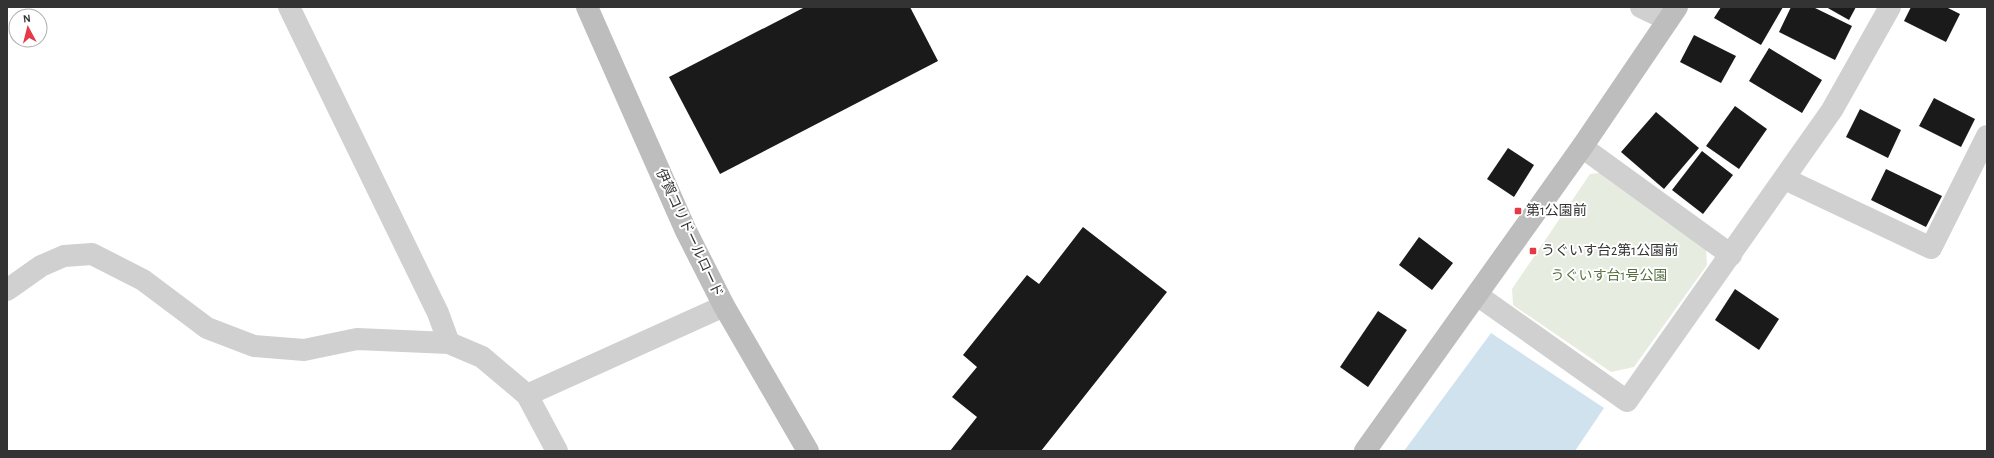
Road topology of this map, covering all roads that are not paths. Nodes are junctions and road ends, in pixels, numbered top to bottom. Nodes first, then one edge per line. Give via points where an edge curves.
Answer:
1 (289, 7) edge
2 (587, 7) edge
3 (1642, 7) edge
4 (1890, 7) edge
5 (1672, 14) edge
6 (1987, 136) edge
7 (1582, 146) junction
8 (1785, 179) junction
9 (1731, 255) junction
10 (7, 290) edge
11 (1477, 295) junction
12 (724, 306) junction
13 (449, 343) junction
14 (527, 394) junction
15 (557, 451) edge
16 (808, 451) edge
17 (1365, 451) edge

1 - 13 street via 438,313
2 - 12 street, 伊賀コリドールロード via 686,231
3 - 5 street
4 - 8 street via 1832,110
5 - 7 street
6 - 8 street via 1931,248
7 - 9 street
7 - 11 street
8 - 9 street
9 - 11 street via 1627,401
10 - 13 street via 64,256 92,254 143,280 206,328 254,346 304,350 356,339
11 - 17 street
12 - 14 street
12 - 16 street, 伊賀コリドールロード
13 - 14 street via 482,357
14 - 15 street

